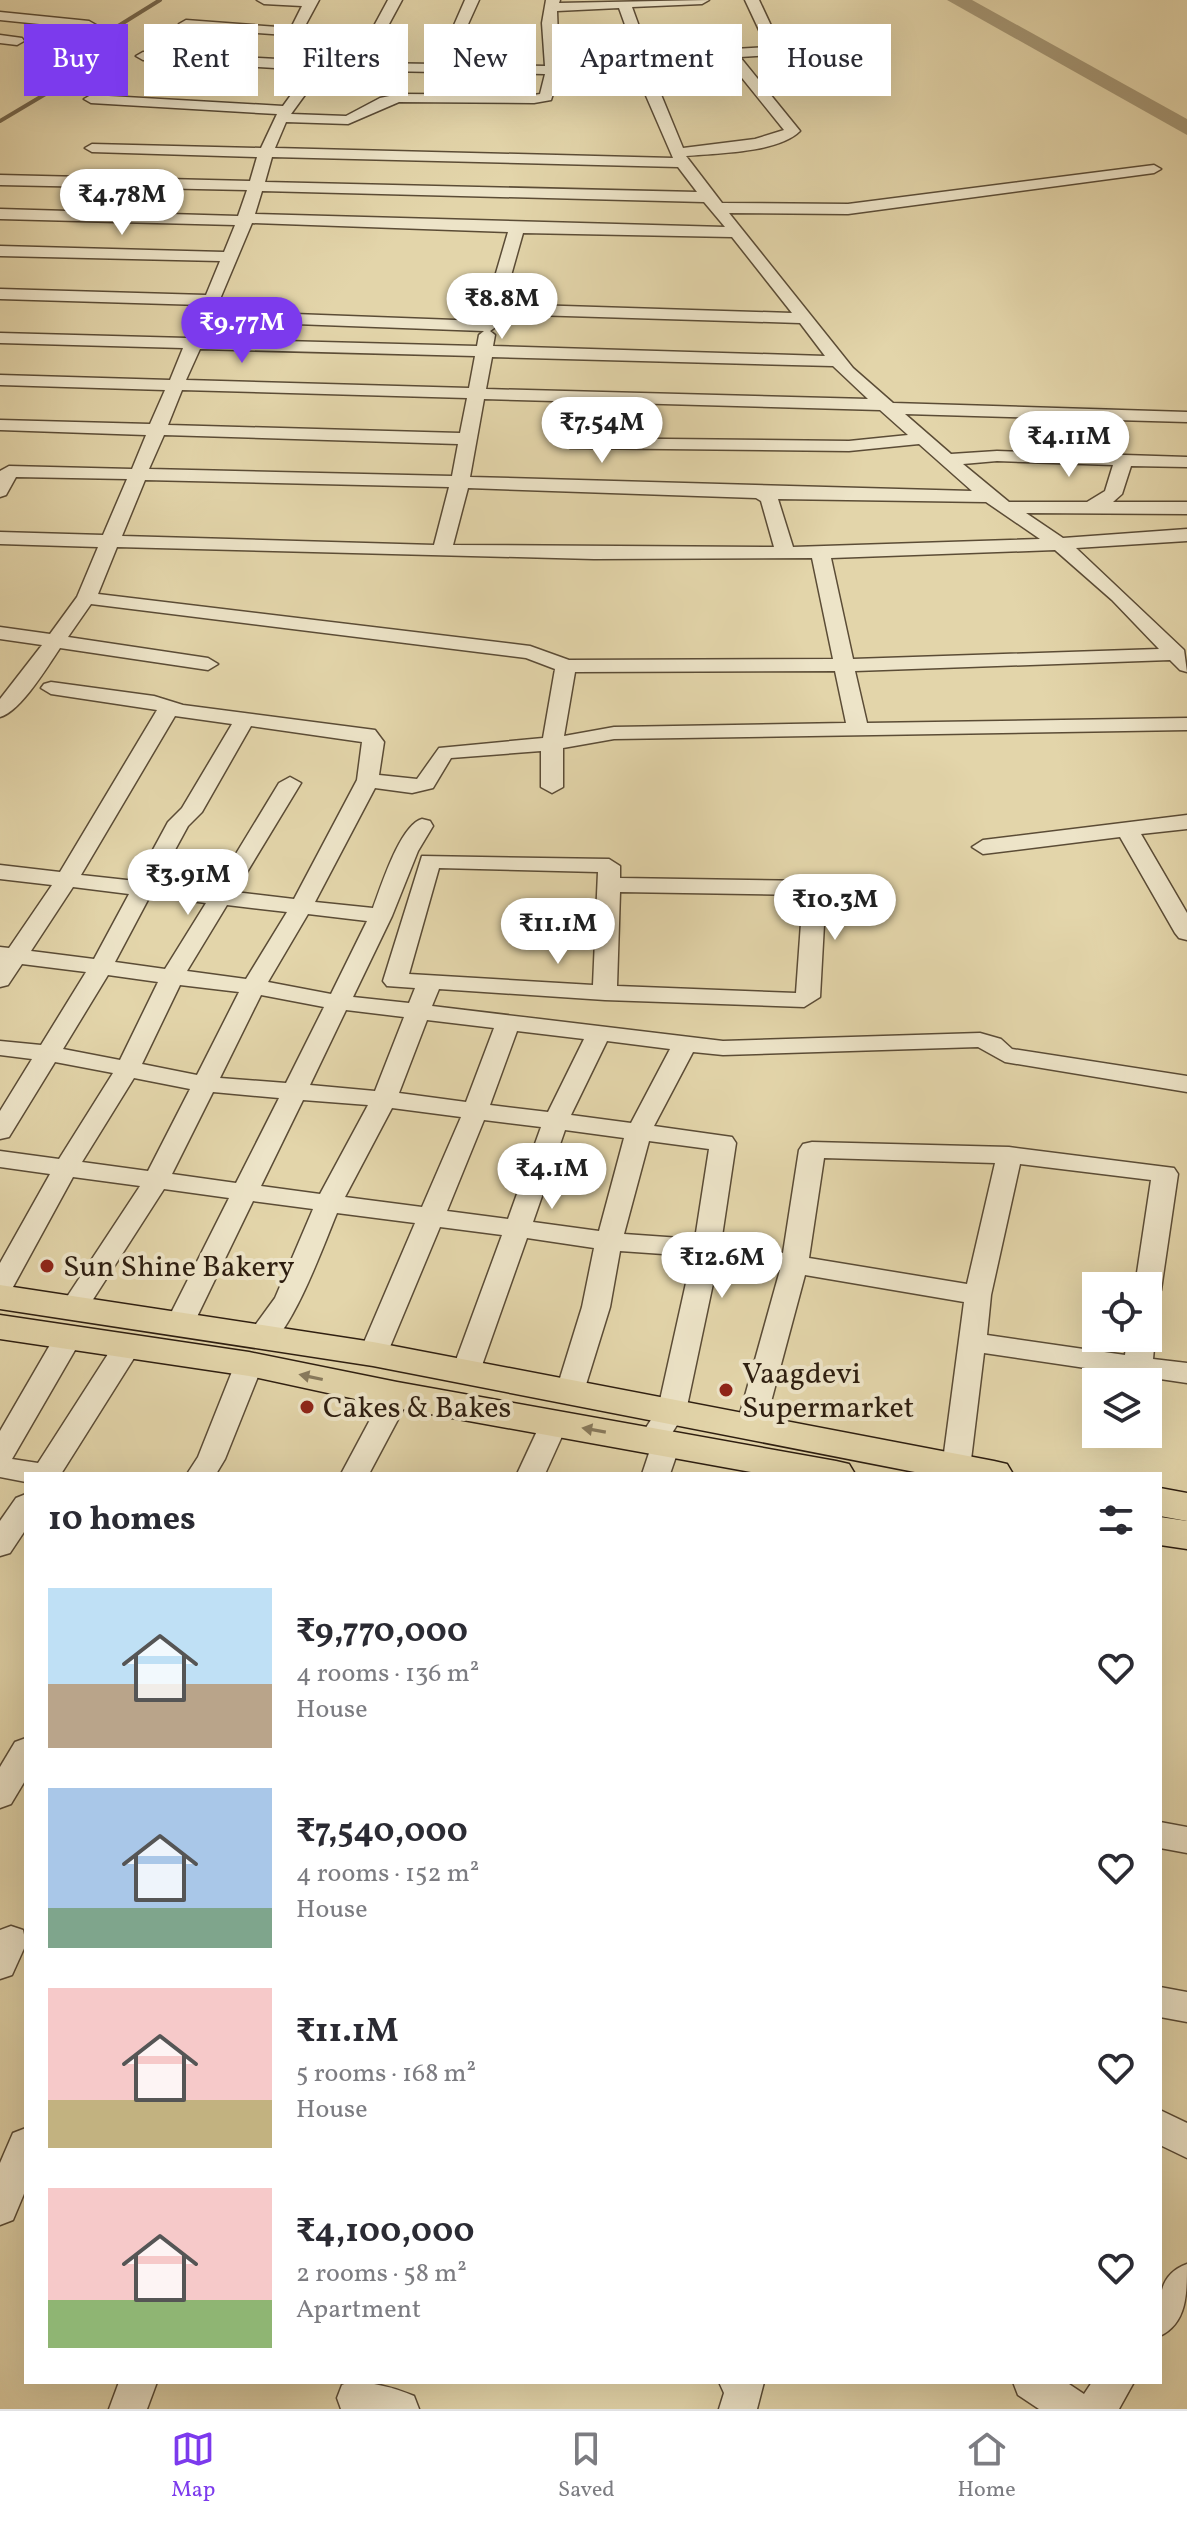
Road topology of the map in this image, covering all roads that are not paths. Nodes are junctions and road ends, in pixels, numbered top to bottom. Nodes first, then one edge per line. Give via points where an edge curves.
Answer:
1 (264, 0) edge
2 (395, 0) edge
3 (472, 0) edge
4 (702, 0) edge
5 (752, 0) edge
6 (312, 1) edge
7 (552, 4) edge
8 (624, 4) junction
9 (0, 16) edge
10 (85, 24) edge
11 (301, 24) edge
12 (382, 24) edge
13 (461, 24) edge
14 (630, 24) edge
15 (0, 39) edge
16 (17, 41) dead end
17 (552, 46) edge
18 (742, 53) edge
19 (143, 56) dead end
20 (274, 63) edge
21 (742, 69) edge
22 (552, 81) edge
23 (296, 96) edge
24 (655, 96) edge
25 (91, 99) dead end
26 (283, 114) junction
27 (92, 148) dead end
28 (266, 153) junction
29 (680, 158) junction
30 (1154, 169) dead end
31 (0, 180) edge
32 (258, 185) junction
33 (711, 202) junction
34 (0, 214) edge
35 (245, 219) junction
36 (517, 228) junction
37 (734, 232) junction
38 (0, 251) edge
39 (230, 257) junction
40 (0, 294) edge
41 (208, 308) junction
42 (491, 317) junction
43 (805, 318) junction
44 (0, 338) edge
45 (193, 344) junction
46 (485, 350) junction
47 (838, 361) junction
48 (0, 380) edge
49 (175, 384) junction
50 (475, 393) junction
51 (888, 406) junction
52 (1187, 417) edge
53 (0, 425) edge
54 (31, 426) junction
55 (157, 429) junction
56 (926, 438) junction
57 (468, 439) junction
58 (570, 443) dead end
59 (950, 459) junction
60 (1124, 460) junction
61 (1187, 462) edge
62 (4, 471) edge
63 (138, 474) junction
64 (460, 482) junction
65 (0, 491) edge
66 (760, 493) junction
67 (990, 497) junction
68 (1093, 506) junction
69 (1010, 507) junction
70 (1187, 508) edge
71 (1187, 535) edge
72 (0, 538) edge
73 (109, 541) junction
74 (1061, 545) junction
75 (442, 549) junction
76 (820, 550) junction
77 (785, 551) junction
78 (86, 598) junction
79 (0, 633) edge
80 (53, 641) junction
81 (1182, 660) edge
82 (208, 664) dead end
83 (845, 665) junction
84 (566, 666) junction
85 (0, 681) edge
86 (26, 684) junction
87 (51, 688) dead end
88 (169, 708) junction
89 (0, 711) edge
90 (245, 719) junction
91 (1187, 724) edge
92 (858, 731) junction
93 (552, 744) junction
94 (368, 780) junction
95 (290, 783) dead end
96 (552, 787) dead end
97 (1187, 822) edge
98 (422, 826) dead end
99 (1127, 830) junction
100 (983, 847) dead end
101 (0, 872) edge
102 (67, 879) junction
103 (608, 885) junction
104 (146, 887) junction
105 (222, 898) junction
106 (301, 907) junction
107 (381, 916) junction
108 (1187, 933) edge
109 (9, 955) edge
110 (101, 967) junction
111 (172, 977) junction
112 (0, 980) edge
113 (430, 981) junction
114 (253, 987) junction
115 (605, 993) junction
116 (338, 1002) junction
117 (417, 1012) junction
118 (508, 1023) junction
119 (598, 1034) junction
120 (685, 1044) junction
121 (0, 1048) edge
122 (47, 1053) junction
123 (127, 1070) junction
124 (203, 1084) junction
125 (1187, 1084) edge
126 (293, 1092) junction
127 (384, 1099) junction
128 (476, 1110) junction
129 (556, 1121) junction
130 (0, 1131) edge
131 (639, 1131) junction
132 (1009, 1155) junction
133 (0, 1159) edge
134 (65, 1169) junction
135 (1176, 1175) edge
136 (156, 1181) junction
137 (246, 1192) junction
138 (328, 1204) junction
139 (430, 1218) junction
140 (520, 1228) junction
141 (609, 1241) junction
142 (707, 1249) junction
143 (795, 1264) junction
144 (1152, 1272) edge
145 (0, 1287) edge
146 (978, 1295) junction
147 (0, 1297) edge
148 (70, 1323) junction
149 (180, 1323) junction
150 (0, 1327) edge
151 (974, 1342) junction
152 (127, 1347) junction
153 (1082, 1349) edge
154 (254, 1352) junction
155 (1140, 1352) edge
156 (373, 1354) junction
157 (466, 1371) junction
158 (1187, 1373) edge
159 (570, 1391) junction
160 (397, 1395) junction
161 (554, 1423) junction
162 (750, 1428) junction
163 (662, 1442) edge
164 (0, 1455) edge
165 (0, 1467) edge
166 (956, 1468) junction
167 (31, 1472) edge
168 (44, 1472) edge
169 (202, 1472) edge
170 (356, 1472) edge
171 (532, 1472) edge
172 (825, 1472) edge
173 (981, 1472) edge
174 (1162, 1502) edge
175 (1187, 1507) edge
176 (24, 1508) edge
177 (1162, 1531) edge
178 (1187, 1535) edge
179 (0, 1545) edge
180 (24, 1754) edge
181 (0, 1795) edge
182 (1162, 1835) edge
183 (1187, 1840) edge
184 (1162, 2002) edge
185 (1187, 2007) edge
186 (1162, 2127) edge
187 (1187, 2142) edge
188 (24, 2149) edge
189 (0, 2208) edge
190 (137, 2384) edge
191 (746, 2384) edge
192 (1035, 2384) edge
193 (1114, 2384) edge
194 (357, 2396) edge
195 (128, 2409) edge
196 (400, 2409) edge
197 (738, 2409) edge
198 (1073, 2409) edge
199 (1096, 2409) edge

1 - 6 street
2 - 12 street
3 - 13 street
4 - 8 street
5 - 18 street via 774,49
6 - 11 street
7 - 8 street
7 - 17 street
8 - 14 street
9 - 10 street via 40,14
15 - 16 street
19 - 20 street
21 - 29 street via 793,131
22 - 26 street via 548,95 540,98 399,98 348,120
23 - 26 street
24 - 29 street
25 - 26 street
26 - 28 street
27 - 28 street
28 - 29 street
28 - 32 street
29 - 33 street
30 - 33 street via 848,209
31 - 32 street
32 - 33 street
32 - 35 street
33 - 37 street
34 - 35 street
35 - 36 street
35 - 39 street
36 - 37 street
36 - 42 street
37 - 43 street
38 - 39 street
39 - 41 street
40 - 41 street
41 - 42 street
41 - 45 street
42 - 43 street
42 - 46 street
43 - 47 street
44 - 45 street
45 - 46 street
45 - 49 street
46 - 47 street
46 - 50 street
47 - 51 street
48 - 49 street
49 - 50 street
49 - 55 street
50 - 51 street
50 - 57 street
51 - 52 street
51 - 56 street
53 - 54 street
54 - 55 street
54 - 62 street
55 - 57 street
55 - 63 street
56 - 58 street via 849,446
56 - 59 street
57 - 64 street
59 - 60 street
59 - 67 street
60 - 61 street
60 - 68 street via 1113,494
62 - 63 street
62 - 65 street
63 - 64 street
63 - 73 street
64 - 66 street
64 - 75 street
66 - 67 street
66 - 77 street via 769,498
67 - 69 street
68 - 69 street
68 - 70 street
69 - 74 street
71 - 74 street
72 - 73 street
73 - 75 street
73 - 78 street
74 - 76 street
74 - 81 street
75 - 77 street via 599,555
76 - 77 street
76 - 83 street
78 - 80 street
78 - 84 street via 521,651
79 - 80 street
80 - 82 street
80 - 86 street
81 - 83 street
83 - 84 street
83 - 92 street
84 - 93 street
85 - 86 street
86 - 89 street
87 - 88 street
88 - 90 street
88 - 102 street
90 - 94 street via 368,734 373,742
90 - 104 street via 191,812 179,822
91 - 92 street
92 - 93 street via 614,733
93 - 94 street via 446,752 425,783 412,787
93 - 96 street
94 - 106 street
95 - 105 street
97 - 99 street
98 - 107 street
99 - 100 street
99 - 108 street
101 - 102 street
102 - 104 street
102 - 109 street
103 - 113 street via 609,866 430,861 395,981
103 - 115 street
103 - 115 street via 815,888 808,997 796,1002
104 - 105 street
104 - 110 street
105 - 106 street
105 - 111 street
106 - 107 street
106 - 114 street
107 - 116 street
109 - 110 street
109 - 112 street
110 - 111 street
110 - 122 street
111 - 114 street
111 - 123 street
113 - 115 street
113 - 117 street
114 - 116 street
114 - 124 street
116 - 117 street
116 - 126 street
117 - 118 street
117 - 127 street
118 - 119 street
118 - 128 street
119 - 120 street
119 - 129 street
120 - 125 street via 723,1048 980,1040 1005,1055
120 - 131 street
121 - 122 street
122 - 123 street
122 - 130 street
123 - 124 street
123 - 134 street
124 - 126 street
124 - 136 street
126 - 127 street
126 - 137 street
127 - 128 street
127 - 138 street
128 - 129 street
128 - 139 street
129 - 131 street
129 - 140 street
131 - 141 street
131 - 142 street via 723,1143
132 - 135 street
132 - 143 street via 812,1150
132 - 146 street
133 - 134 street
134 - 136 street
134 - 145 street
135 - 144 street
136 - 137 street
136 - 148 street
137 - 138 street
137 - 149 street
138 - 139 street
138 - 154 street via 287,1301
139 - 140 street
139 - 156 street
140 - 141 street
140 - 157 street
141 - 142 street
141 - 159 street via 596,1307
142 - 143 street
142 - 163 street
143 - 146 street
143 - 162 street
146 - 151 street
147 - 148 main road
148 - 149 main road
148 - 150 main road
148 - 152 main road
148 - 164 street
149 - 154 main road
151 - 153 street
151 - 166 street
152 - 154 main road
152 - 168 street
154 - 156 main road
160 -> 154 main road
154 - 169 street
155 - 158 street
156 - 157 main road
157 - 159 main road
159 - 163 main road
160 - 161 main road
160 - 170 street
163 -> 161 main road
161 - 171 street
162 - 163 main road
162 - 166 main road
163 - 172 main road
165 - 167 street
166 - 173 main road
174 - 175 main road
176 - 179 street
177 - 178 main road
180 - 181 street
182 - 183 street
184 - 185 street
186 - 187 street
188 - 189 street
190 - 195 street
191 - 197 street
192 - 198 street
193 - 199 street
194 - 196 street

